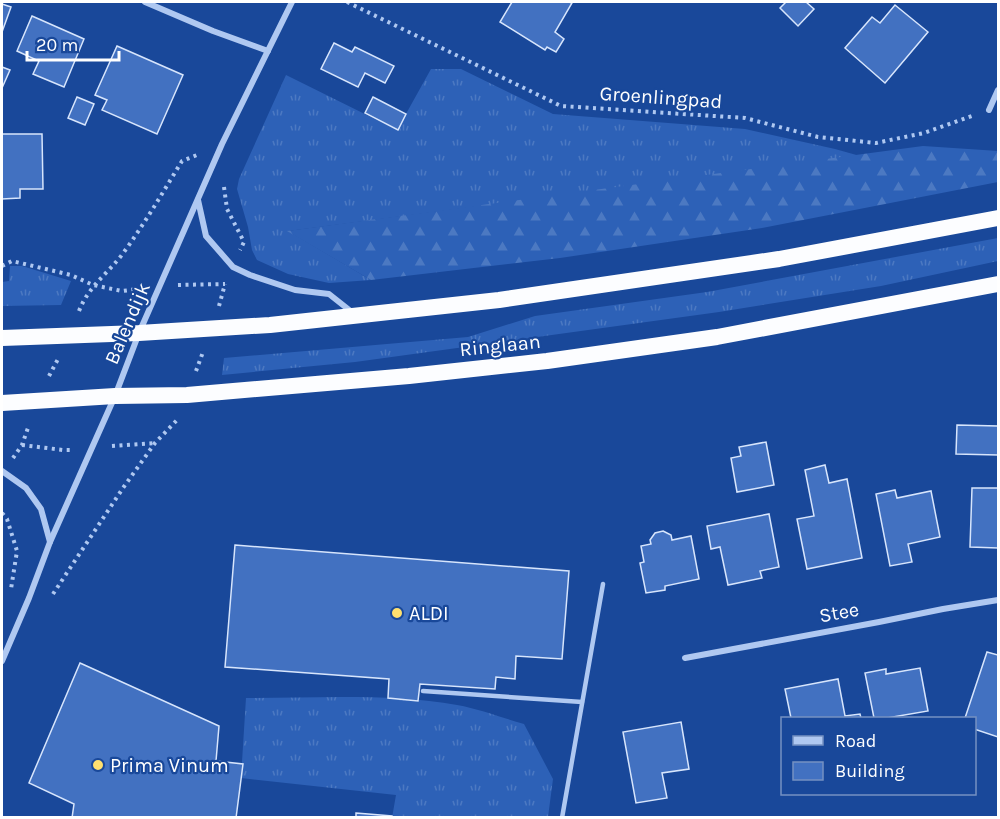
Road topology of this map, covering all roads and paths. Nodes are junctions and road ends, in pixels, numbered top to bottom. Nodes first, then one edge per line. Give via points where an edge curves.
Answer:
1 (145, 2) edge
2 (292, 2) edge
3 (347, 2) edge
4 (268, 51) junction
5 (999, 90) edge
6 (989, 110) joint
7 (222, 144) junction
8 (198, 199) junction
9 (999, 219) edge
10 (2, 266) edge
11 (226, 284) dead end
12 (999, 284) edge
13 (93, 285) junction
14 (160, 287) junction
15 (355, 315) junction
16 (139, 333) junction
17 (69, 336) junction
18 (2, 338) edge
19 (116, 396) junction
20 (37, 401) junction
21 (2, 403) edge
22 (22, 445) dead end
23 (2, 471) edge
24 (2, 513) edge
25 (50, 542) junction
26 (603, 584) dead end
27 (999, 600) edge
28 (15, 629) junction
29 (685, 658) dead end
30 (2, 661) edge
31 (423, 691) dead end
32 (582, 702) junction
33 (562, 818) edge

1 - 4 street
2 - 4 street, Balendijk
3 - 6 path, Groenlingpad via 561,106 745,118 818,137 876,143 924,133
4 - 7 street, Balendijk
5 - 6 street
7 - 8 street, Balendijk
7 - 13 path via 182,162 123,254
8 - 14 street, Balendijk
8 - 15 street via 206,236 233,267 295,290 329,294
9 - 15 highway via 616,284
10 - 13 path via 12,261 71,275
11 - 14 path
12 - 19 highway, Ringlaan via 717,337 548,361 187,395
13 - 14 path via 122,291
13 - 17 path
14 - 16 street, Balendijk
15 - 16 highway
16 - 17 highway
16 - 19 street, Balendijk
17 - 18 highway
17 - 20 path
19 - 20 highway, Ringlaan
19 - 25 street, Balendijk
20 - 21 highway, Ringlaan
20 - 22 path
23 - 25 street via 26,488 41,509
24 - 28 path via 17,551 11,585
25 - 28 street, Balendijk
26 - 32 lane
27 - 29 street, Stee
28 - 30 street, Balendijk
31 - 32 lane
32 - 33 lane

